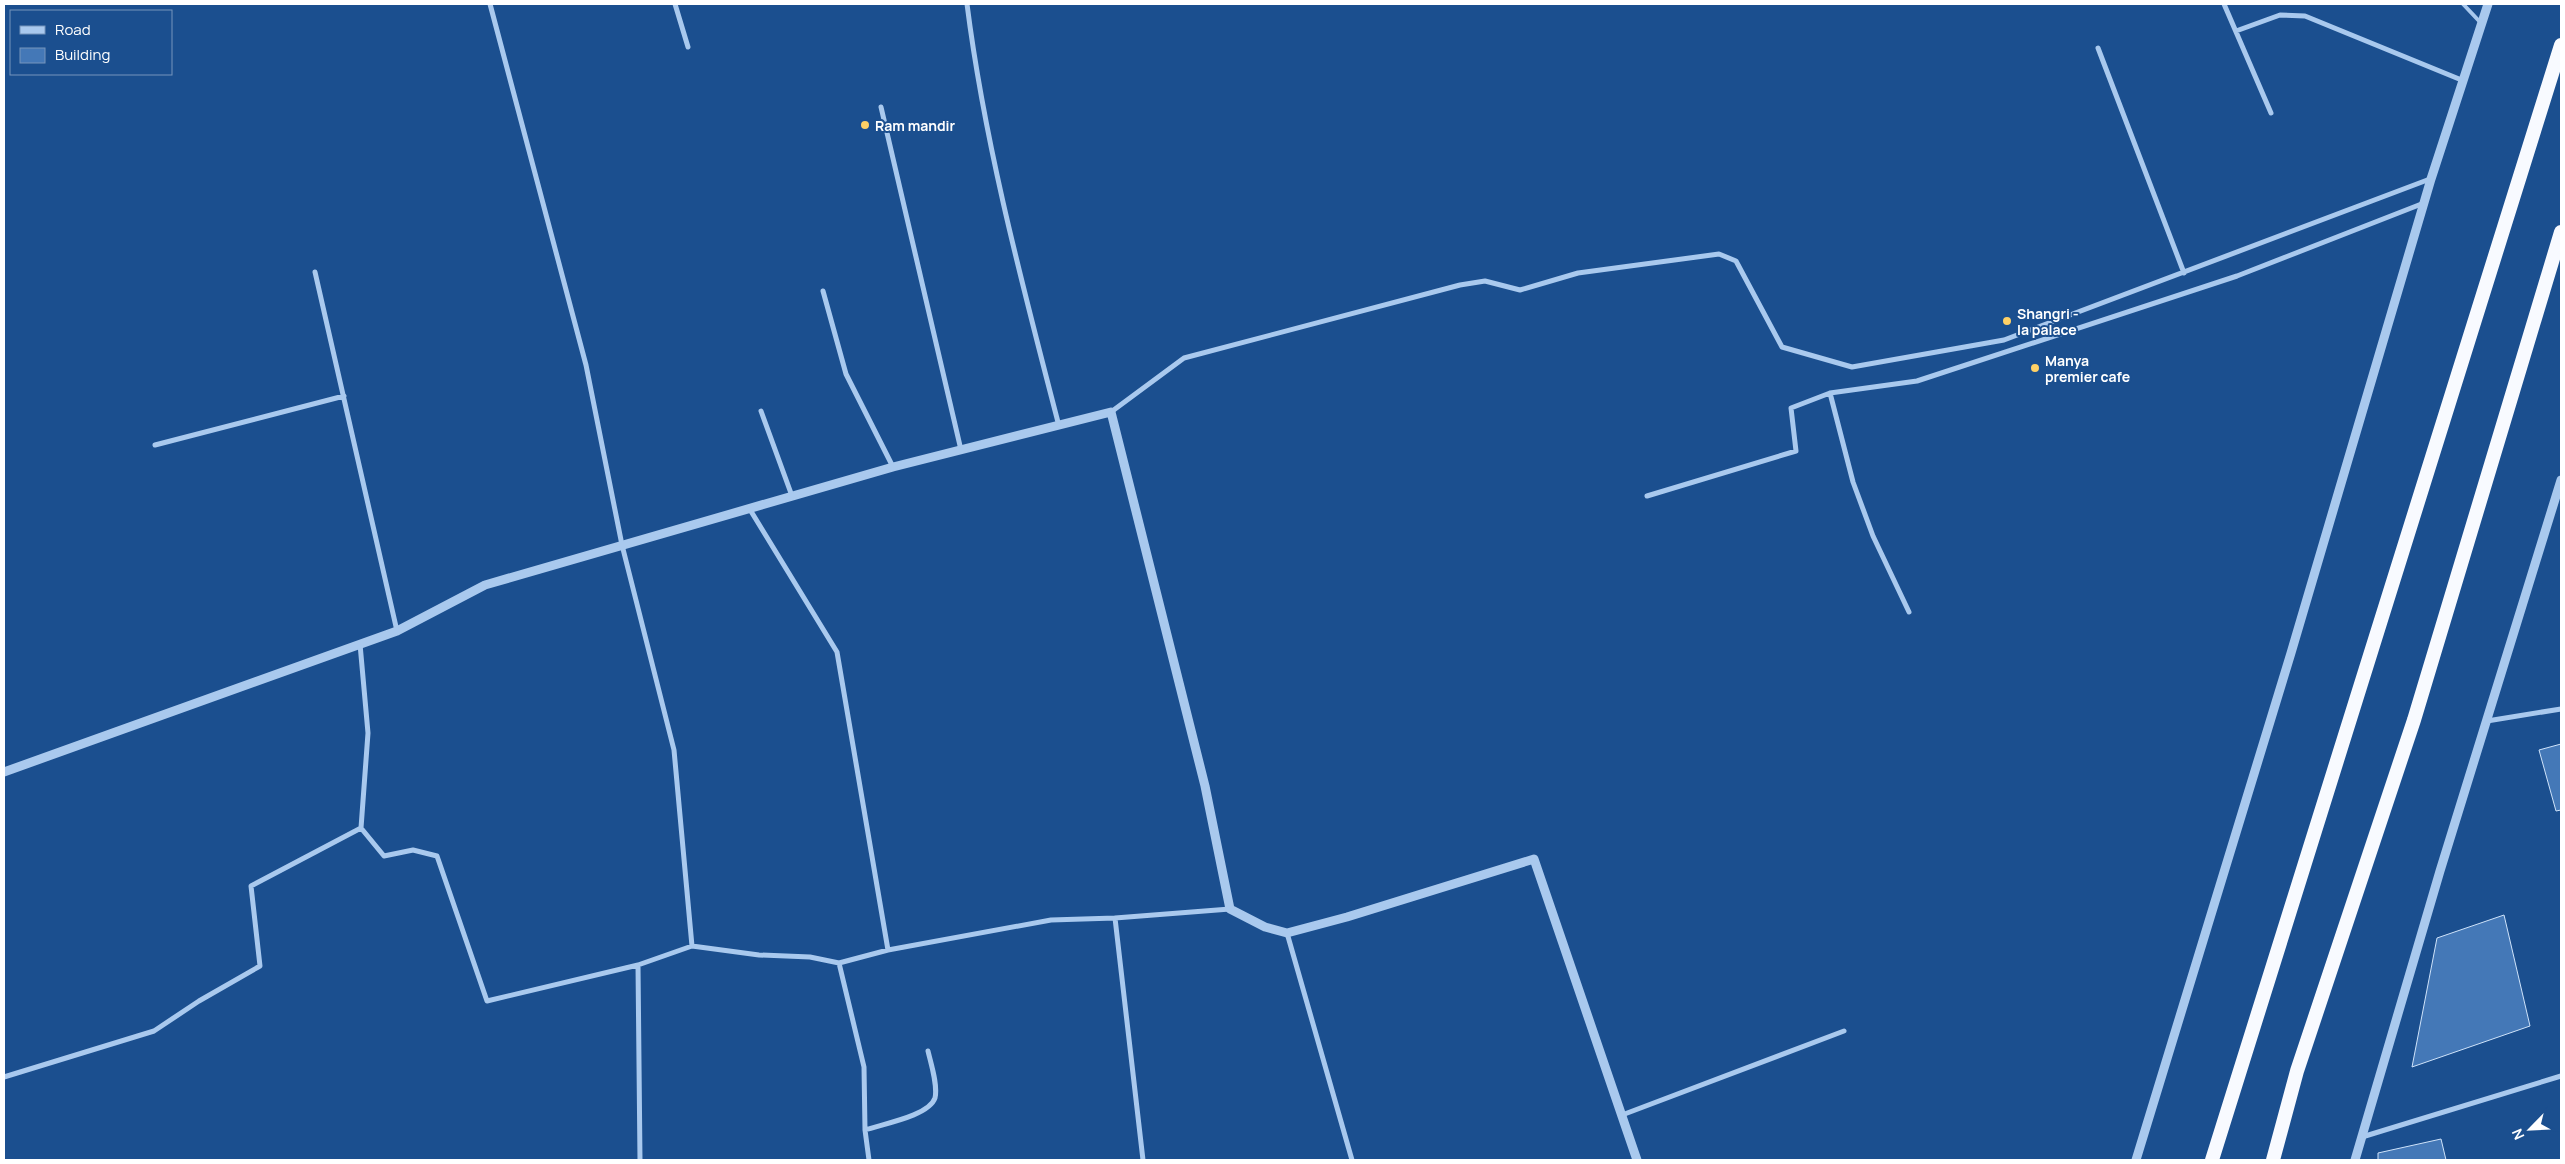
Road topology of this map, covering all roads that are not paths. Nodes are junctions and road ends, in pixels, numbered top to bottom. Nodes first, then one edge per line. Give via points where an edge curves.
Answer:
1 (490, 4) edge
2 (675, 4) edge
3 (967, 4) edge
4 (2224, 4) edge
5 (2463, 4) edge
6 (2488, 4) edge
7 (2482, 24) junction
8 (2236, 31) junction
9 (2561, 45) edge
10 (688, 47) dead end
11 (2098, 48) dead end
12 (2464, 82) junction
13 (881, 108) dead end
14 (2271, 113) dead end
15 (2431, 179) junction
16 (2424, 203) junction
17 (2561, 232) edge
18 (315, 272) dead end
19 (2184, 272) junction
20 (824, 291) dead end
21 (1830, 393) junction
22 (344, 396) junction
23 (761, 411) dead end
24 (1111, 412) junction
25 (1058, 426) junction
26 (155, 445) dead end
27 (961, 450) junction
28 (893, 467) junction
29 (2561, 480) edge
30 (792, 496) junction
31 (1647, 496) dead end
32 (749, 508) junction
33 (622, 545) junction
34 (1909, 612) dead end
35 (397, 631) junction
36 (360, 644) junction
37 (2561, 709) edge
38 (2487, 721) junction
39 (4, 772) edge
40 (361, 828) junction
41 (1230, 909) junction
42 (1115, 918) junction
43 (1287, 933) junction
44 (692, 946) junction
45 (888, 950) junction
46 (839, 963) junction
47 (638, 965) junction
48 (1844, 1031) dead end
49 (928, 1051) dead end
50 (4, 1076) edge
51 (2561, 1076) edge
52 (1622, 1115) junction
53 (865, 1130) junction
54 (2362, 1137) junction
55 (640, 1160) edge
56 (869, 1160) edge
57 (1143, 1160) edge
58 (1352, 1160) edge
59 (1637, 1160) edge
60 (2136, 1160) edge
61 (2212, 1160) edge
62 (2273, 1160) edge
63 (2355, 1160) edge

1 - 33 street via 586,365
2 - 10 street
3 - 25 street via 974,56 1016,261
4 - 8 street
5 - 7 lane
6 - 7 street
7 - 12 street
8 - 12 street via 2280,15 2304,16
8 - 14 street
9 - 61 highway
11 - 19 street
12 - 15 street
13 - 27 street
15 - 16 street
15 - 19 street
16 - 21 street via 2237,276 1917,381
16 - 60 street
17 - 62 highway via 2414,720 2297,1071
18 - 22 street
19 - 24 street via 2004,340 1852,367 1782,347 1736,261 1719,254 1578,273 1520,290 1485,281 1184,358
20 - 28 street via 846,374
21 - 31 street via 1791,408 1796,451
21 - 34 street via 1854,482 1873,536
22 - 26 street
22 - 35 street
23 - 30 street
24 - 25 street
24 - 41 street via 1205,786
25 - 27 street
27 - 28 street
28 - 30 street
29 - 38 street
30 - 32 street
32 - 33 street
32 - 45 street via 837,652
33 - 35 street via 485,586
33 - 44 street via 674,750
35 - 36 street
36 - 39 street
36 - 40 street via 368,733
37 - 38 street
38 - 54 street
40 - 47 street via 384,856 413,850 437,856 487,1002
40 - 50 street via 251,886 260,966 154,1031
41 - 42 street
41 - 43 street via 1265,927
42 - 45 street via 1051,920
42 - 57 street
43 - 52 street via 1534,859
43 - 58 street
44 - 46 street via 759,955 810,957
44 - 47 street
45 - 46 street
46 - 53 street via 864,1067
47 - 55 street
48 - 52 street
49 - 53 street via 936,1096 932,1104 922,1112
51 - 54 street
52 - 59 street
53 - 56 street
54 - 63 street

